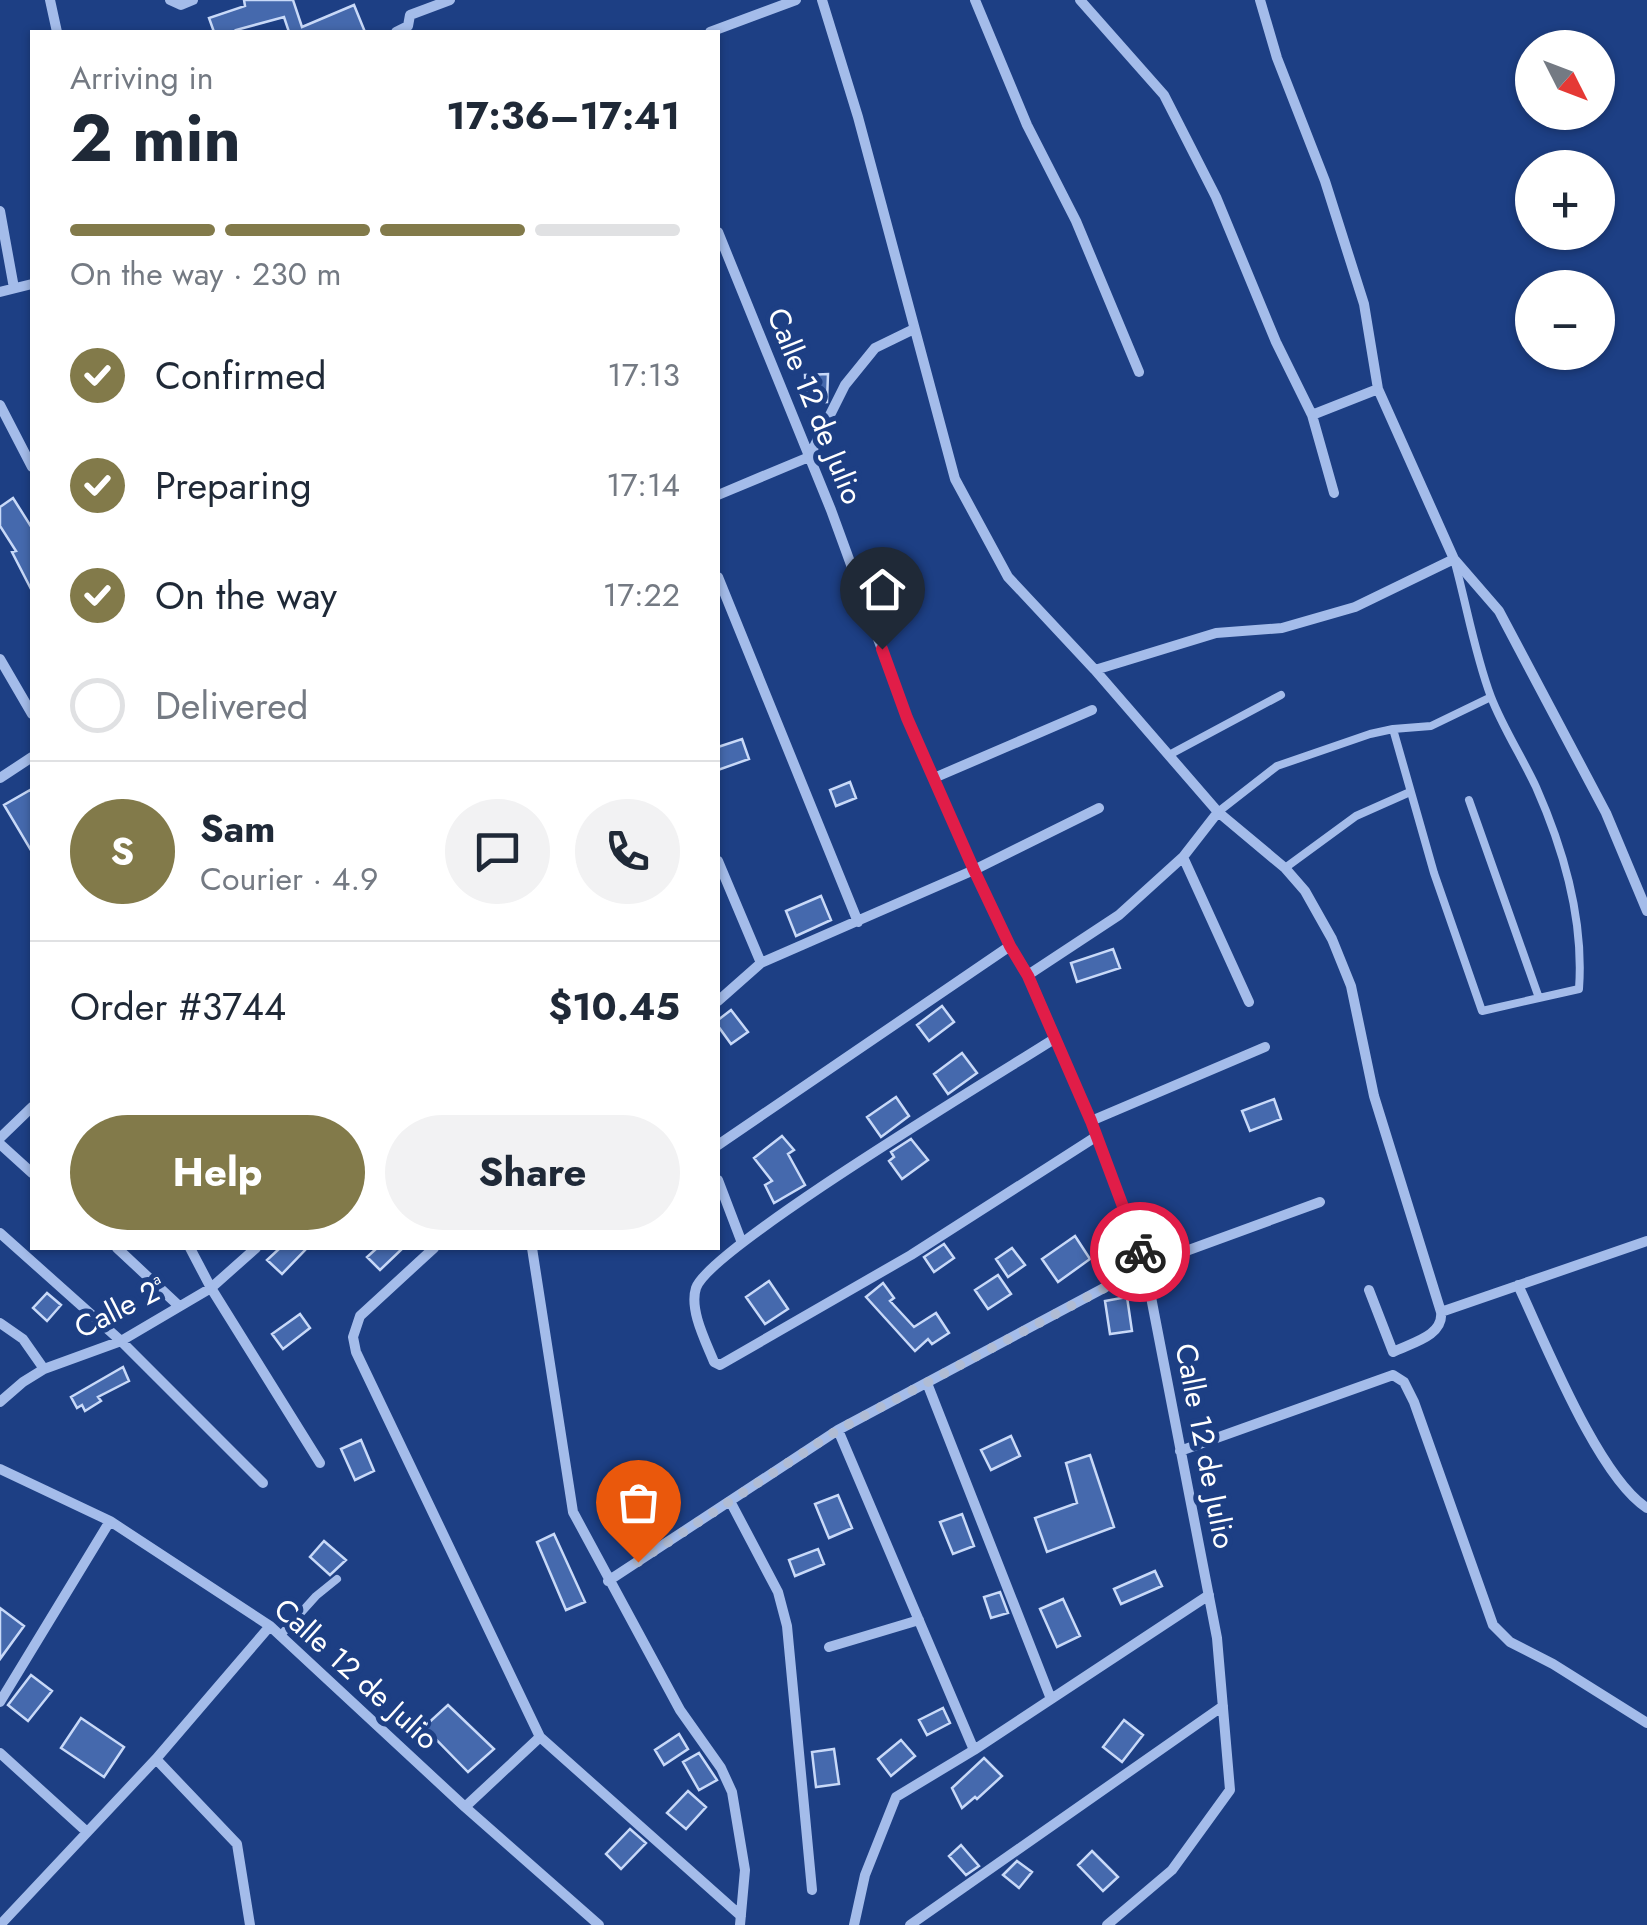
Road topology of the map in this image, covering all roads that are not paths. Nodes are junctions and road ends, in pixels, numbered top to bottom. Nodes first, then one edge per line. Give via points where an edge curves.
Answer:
1 (50, 0) edge
2 (170, 0) edge
3 (193, 0) edge
4 (406, 0) edge
5 (450, 0) edge
6 (796, 0) edge
7 (822, 0) edge
8 (975, 0) edge
9 (1080, 0) edge
10 (1260, 0) edge
11 (410, 15) junction
12 (57, 30) edge
13 (400, 30) edge
14 (715, 30) edge
15 (0, 211) edge
16 (720, 237) edge
17 (30, 284) edge
18 (14, 288) junction
19 (0, 292) edge
20 (914, 330) junction
21 (1139, 372) dead end
22 (1378, 389) junction
23 (0, 405) edge
24 (1312, 416) junction
25 (809, 456) junction
26 (30, 463) edge
27 (1334, 492) dead end
28 (720, 493) edge
29 (1454, 559) junction
30 (720, 583) edge
31 (0, 658) edge
32 (1094, 670) junction
33 (1281, 695) dead end
34 (1491, 697) junction
35 (30, 710) edge
36 (1092, 710) dead end
37 (1394, 728) junction
38 (1169, 754) junction
39 (30, 758) edge
40 (0, 778) edge
41 (934, 778) junction
42 (1410, 792) junction
43 (1468, 800) dead end
44 (1100, 808) dead end
45 (1218, 812) junction
46 (1183, 857) junction
47 (720, 865) edge
48 (1285, 868) junction
49 (974, 870) junction
50 (1647, 911) edge
51 (858, 922) junction
52 (1010, 946) junction
53 (760, 963) junction
54 (1028, 976) junction
55 (720, 998) edge
56 (1539, 998) junction
57 (1250, 1002) dead end
58 (1054, 1039) junction
59 (1265, 1046) dead end
60 (30, 1109) edge
61 (1091, 1121) junction
62 (1097, 1136) junction
63 (0, 1141) edge
64 (720, 1144) edge
65 (30, 1171) edge
66 (720, 1185) edge
67 (1320, 1202) dead end
68 (0, 1234) edge
69 (1647, 1240) edge
70 (742, 1242) junction
71 (119, 1250) edge
72 (191, 1250) edge
73 (254, 1250) edge
74 (432, 1250) edge
75 (532, 1250) edge
76 (1146, 1266) junction
77 (1518, 1285) junction
78 (211, 1288) junction
79 (1368, 1290) dead end
80 (179, 1306) junction
81 (1441, 1312) junction
82 (0, 1323) edge
83 (121, 1341) junction
84 (1393, 1352) junction
85 (44, 1370) junction
86 (1393, 1375) junction
87 (927, 1383) junction
88 (1, 1399) edge
89 (838, 1430) junction
90 (1180, 1452) junction
91 (320, 1463) dead end
92 (0, 1470) edge
93 (263, 1484) dead end
94 (730, 1501) junction
95 (1647, 1508) edge
96 (110, 1521) junction
97 (338, 1578) dead end
98 (608, 1582) junction
99 (1209, 1595) junction
100 (919, 1620) junction
101 (270, 1626) junction
102 (280, 1636) junction
103 (830, 1647) dead end
104 (1051, 1699) junction
105 (0, 1702) edge
106 (1223, 1706) junction
107 (1647, 1723) edge
108 (540, 1737) junction
109 (974, 1750) junction
110 (0, 1753) edge
111 (156, 1759) junction
112 (465, 1807) junction
113 (87, 1832) junction
114 (812, 1890) dead end
115 (740, 1920) edge
116 (0, 1925) edge
117 (250, 1925) edge
118 (599, 1925) edge
119 (854, 1925) edge
120 (910, 1925) edge
121 (1107, 1925) edge

1 - 12 street
2 - 3 street
4 - 11 street
5 - 11 street
6 - 14 street
7 - 20 street
8 - 21 street
9 - 24 street via 1164,95
10 - 22 street via 1364,304
11 - 13 street
15 - 18 street
16 - 25 street, Calle 12 de Julio
17 - 18 street
18 - 19 street
20 - 25 street via 874,348 845,385
20 - 32 street via 964,496 1008,577
22 - 24 street
22 - 29 street
23 - 26 street
24 - 27 street
25 - 28 street
25 - 41 street, Calle 12 de Julio
29 - 32 street via 1355,607 1282,628 1216,634
29 - 34 lane
29 - 50 street via 1499,611 1606,813
30 - 51 street
31 - 35 street
32 - 38 street
33 - 38 lane
34 - 37 lane via 1431,726
34 - 56 lane via 1556,837 1576,927 1579,989
36 - 41 street
37 - 42 lane
37 - 45 lane via 1276,766
38 - 45 street
39 - 40 street
41 - 49 street, Calle 12 de Julio
42 - 48 lane via 1356,816
42 - 56 lane via 1482,1011
43 - 56 lane
44 - 49 street
45 - 46 street
45 - 48 street
46 - 54 street via 1119,915
46 - 57 street
47 - 53 street
48 - 81 street via 1332,939 1351,986 1374,1096
49 - 51 street
49 - 52 street, Calle 12 de Julio
51 - 53 street
52 - 54 street, Calle 12 de Julio
52 - 64 street
53 - 55 street
54 - 58 street, Calle 12 de Julio
58 - 61 street, Calle 12 de Julio
58 - 70 street
59 - 61 street
60 - 63 street
61 - 62 street, Calle 12 de Julio
62 - 70 street via 911,1255 720,1365 698,1322 696,1289
62 - 76 street, Calle 12 de Julio
63 - 65 street
66 - 70 street
67 - 76 street
68 - 83 street
69 - 77 street
71 - 80 street
72 - 78 street
73 - 78 street, Calle 2ª
74 - 108 street via 360,1316 352,1337
75 - 98 street via 573,1512
76 - 87 street
76 - 90 street, Calle 12 de Julio
77 - 81 street
77 - 95 street via 1607,1462
78 - 80 street, Calle 2ª
78 - 91 street
79 - 84 street
80 - 83 street, Calle 2ª
81 - 84 street via 1439,1329
82 - 85 street via 23,1338
83 - 85 street, Calle 2ª
83 - 93 street
84 - 86 street
85 - 88 street, Calle 2ª
86 - 90 street
86 - 107 street via 1414,1402 1493,1625 1510,1642
87 - 89 street
87 - 104 street
89 - 94 street
89 - 100 street
90 - 99 street, Calle 12 de Julio
92 - 96 street, Calle 12 de Julio
94 - 98 street
94 - 114 street via 778,1592 787,1626
96 - 101 street, Calle 12 de Julio
96 - 105 street
97 - 102 lane
98 - 115 street via 732,1792 745,1870
99 - 104 street
99 - 106 street, Calle 12 de Julio
100 - 103 street
100 - 109 street
101 - 102 street, Calle 12 de Julio
101 - 111 street
102 - 112 street, Calle 12 de Julio
104 - 109 street
106 - 120 street
106 - 121 street, Calle 12 de Julio via 1230,1790 1172,1870
108 - 112 street
108 - 115 street
109 - 119 street via 896,1797 865,1875
110 - 113 street
111 - 113 street
111 - 117 street via 237,1844
112 - 118 street, Calle 12 de Julio
113 - 116 street

